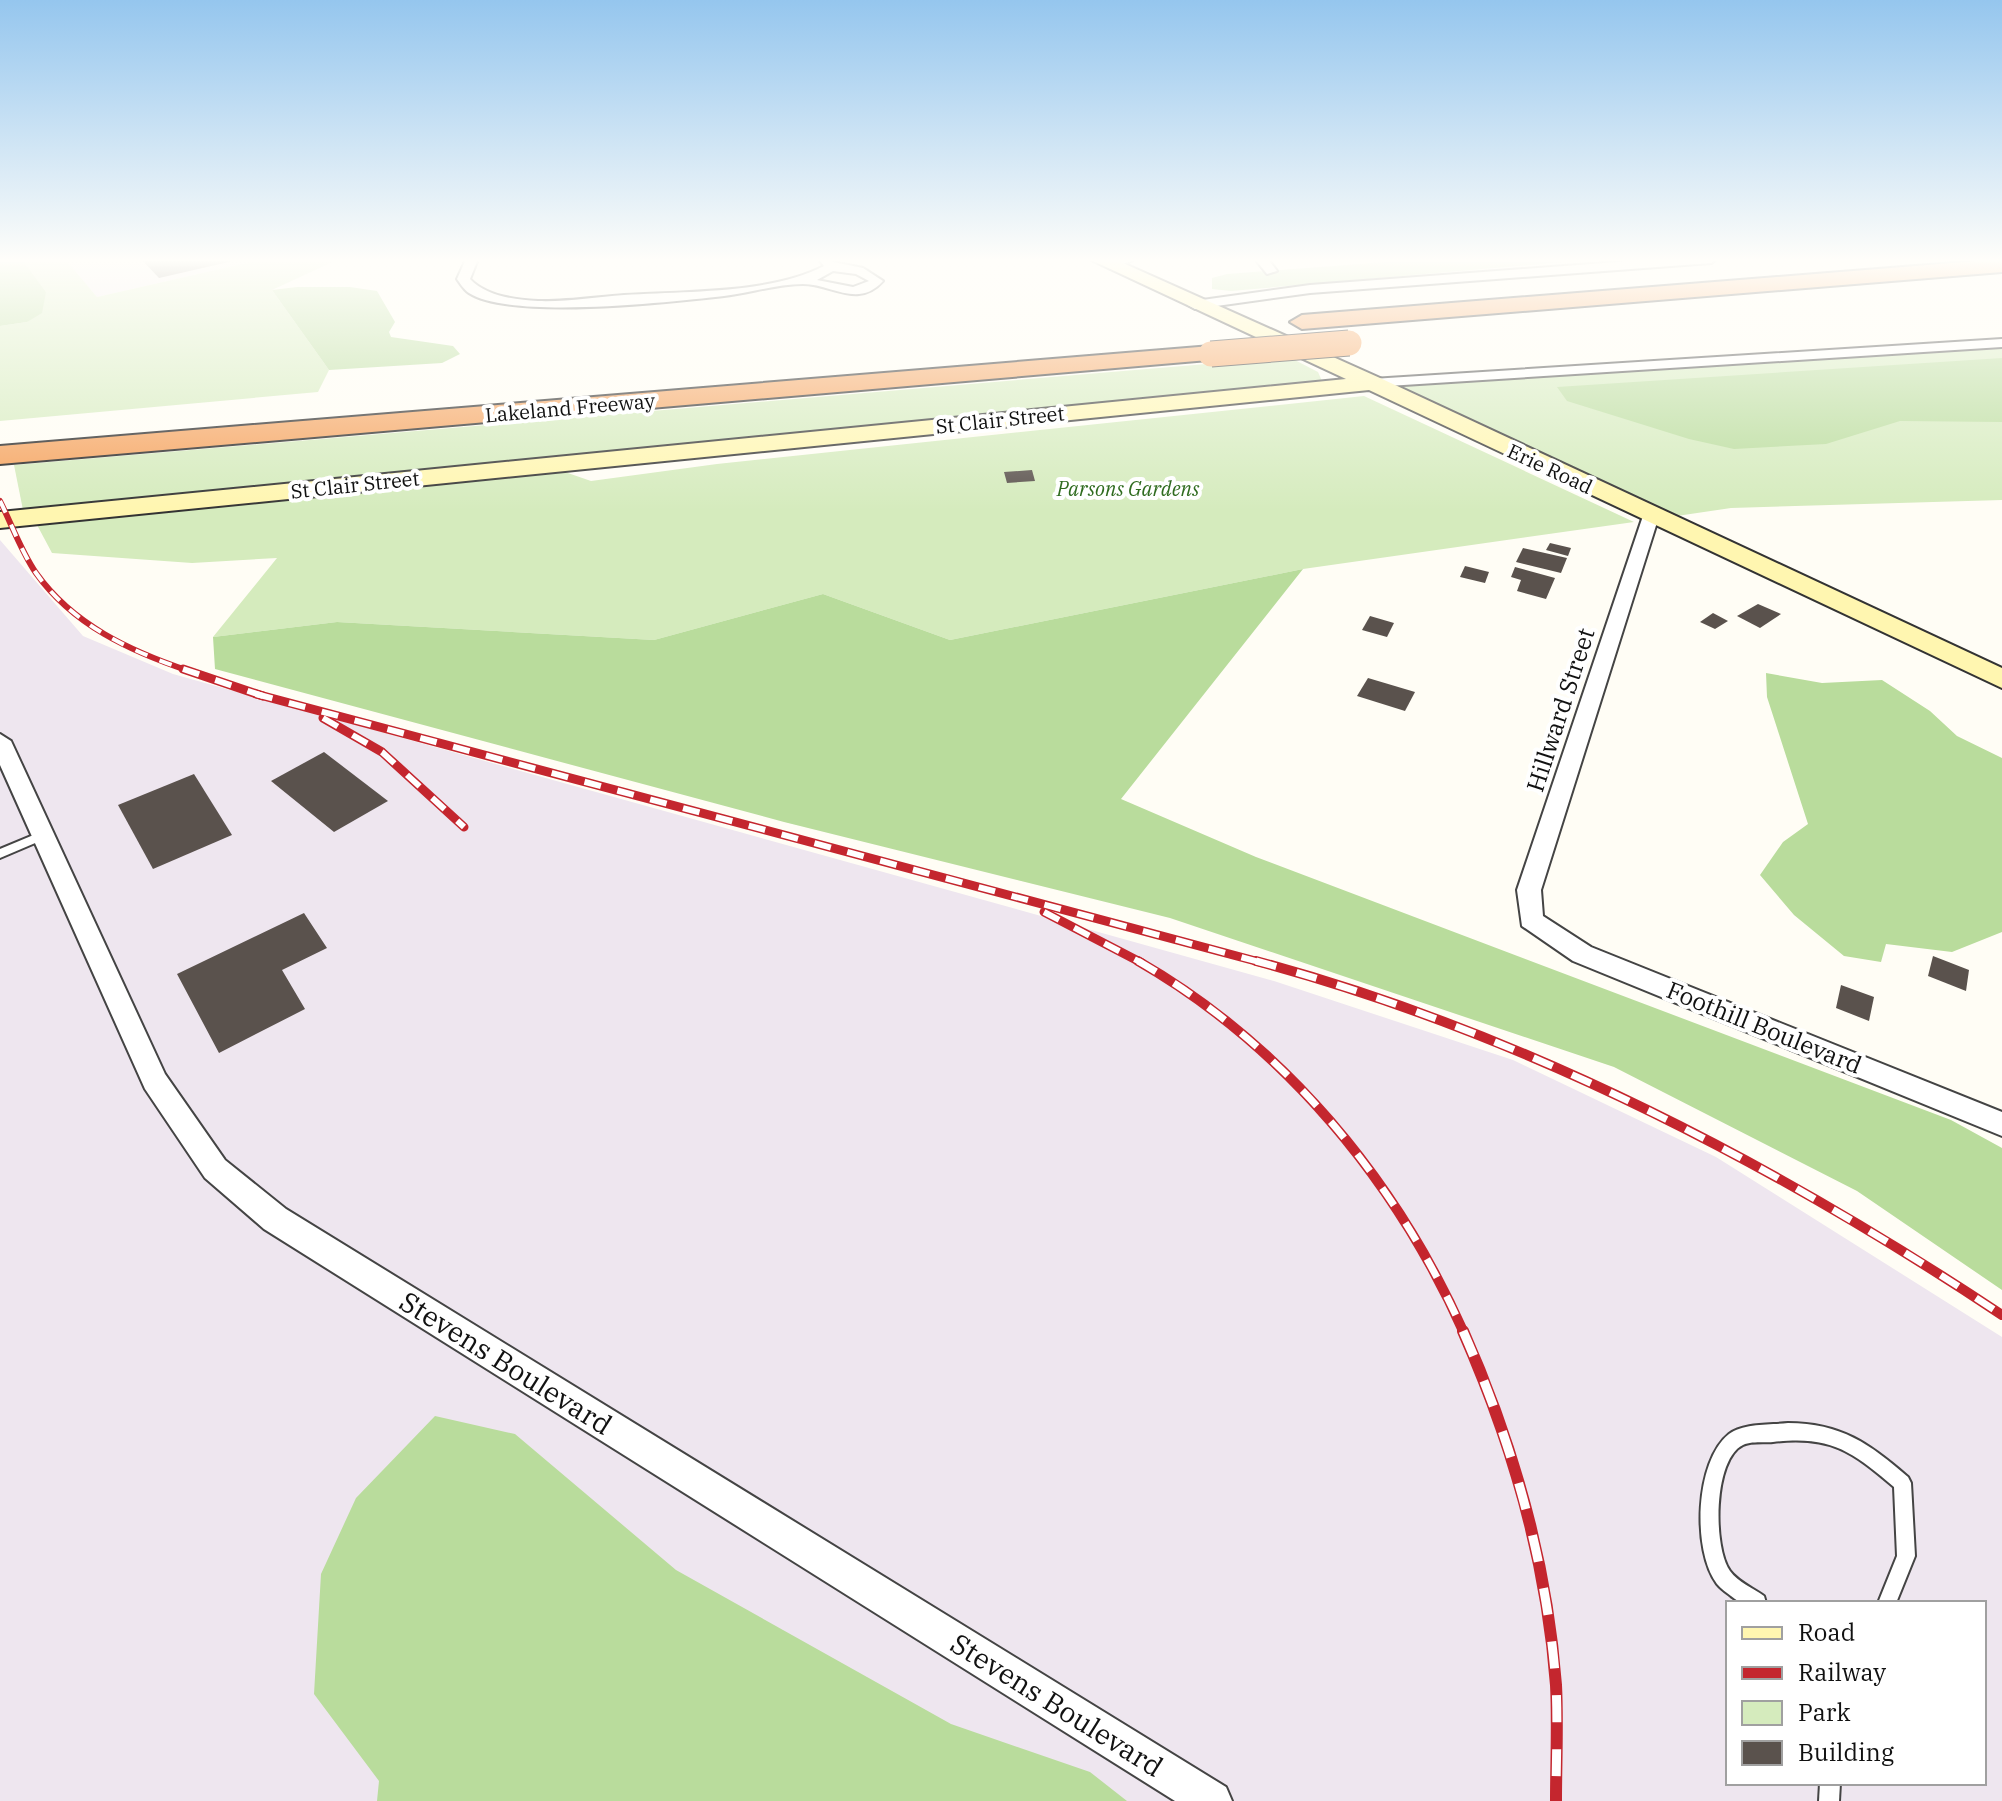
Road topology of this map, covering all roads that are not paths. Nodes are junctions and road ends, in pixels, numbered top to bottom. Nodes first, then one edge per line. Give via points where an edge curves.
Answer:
1 (1040, 343) edge
2 (1077, 343) edge
3 (1244, 343) edge
4 (2002, 343) edge
5 (756, 366) dead end
6 (1372, 383) junction
7 (0, 455) edge
8 (1651, 516) junction
9 (0, 520) edge
10 (2002, 679) edge
11 (0, 741) edge
12 (43, 835) junction
13 (0, 854) edge
14 (1531, 920) joint
15 (2002, 1124) edge
16 (1754, 1601) edge
17 (1888, 1601) edge
18 (1212, 1801) edge

1 - 5 highway, Lakeland Freeway
2 - 7 highway, Lakeland Freeway
3 - 6 street, Erie Road
4 - 6 street, St Clair Street
6 - 8 street, Erie Road
6 - 9 street, St Clair Street
8 - 10 street, Erie Road
8 - 14 street, Hillward Street via 1529,890
11 - 12 street, Stevens Boulevard
12 - 13 lane
12 - 18 street, Stevens Boulevard via 155,1081 215,1169 251,1199 288,1227
14 - 15 street, Foothill Boulevard via 1582,954
16 - 17 lane via 1722,1577 1713,1552 1709,1512 1720,1455 1737,1438 1814,1429 1864,1448 1902,1483 1906,1556

